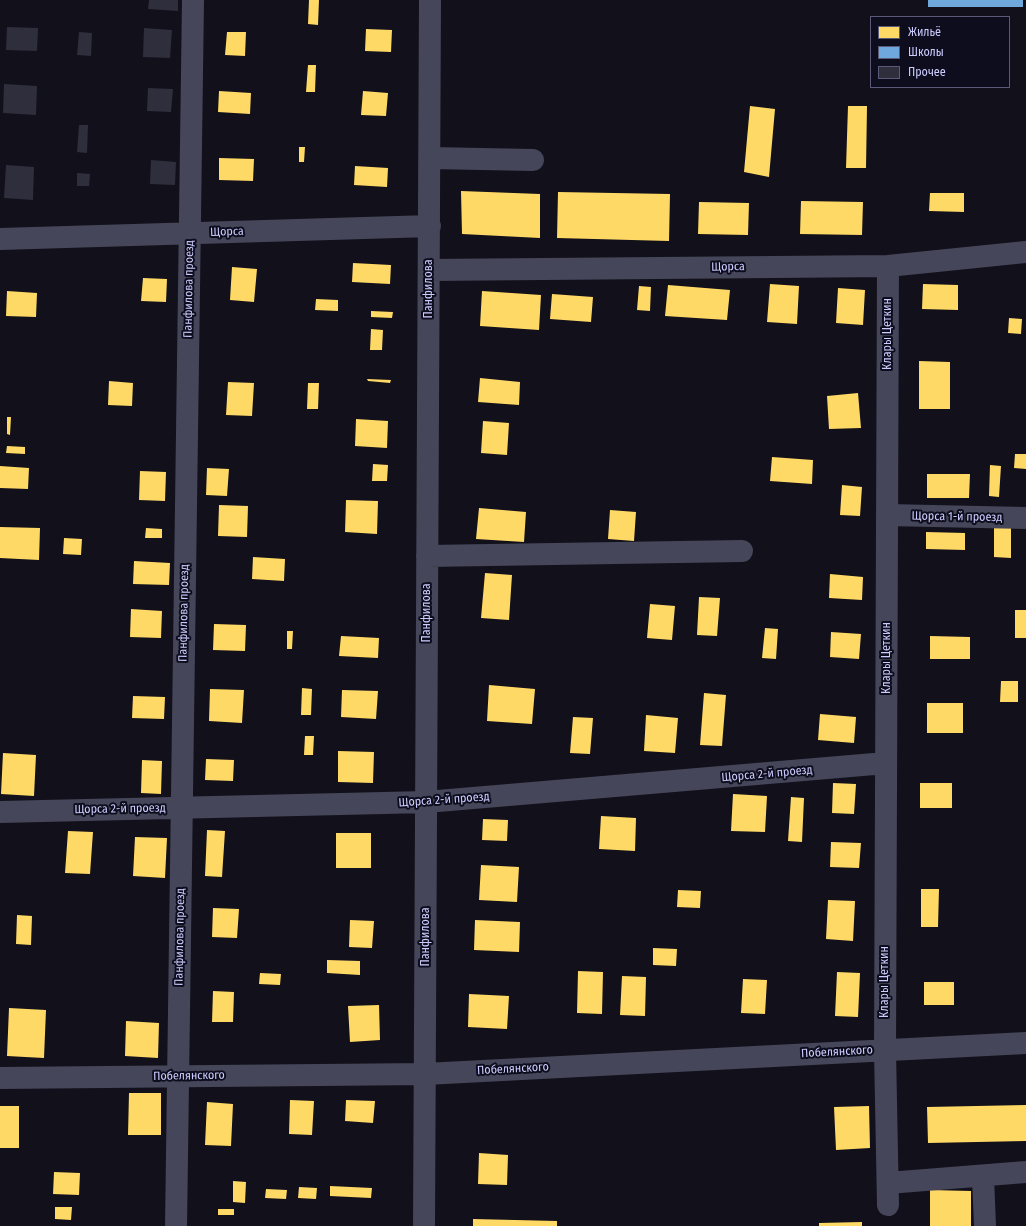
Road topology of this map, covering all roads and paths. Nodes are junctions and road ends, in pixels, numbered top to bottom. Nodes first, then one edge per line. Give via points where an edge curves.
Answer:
1 (193, 0) edge
2 (430, 0) edge
3 (430, 158) junction
4 (534, 160) dead end
5 (430, 226) junction
6 (190, 233) junction
7 (0, 239) edge
8 (1026, 252) edge
9 (888, 266) junction
10 (429, 270) junction
11 (887, 515) junction
12 (1026, 518) edge
13 (742, 551) dead end
14 (427, 556) junction
15 (886, 764) junction
16 (426, 802) junction
17 (182, 808) junction
18 (0, 812) edge
19 (1026, 1043) edge
20 (885, 1050) junction
21 (425, 1074) junction
22 (178, 1076) junction
23 (0, 1078) edge
24 (1026, 1172) edge
25 (983, 1176) junction
26 (888, 1183) junction
27 (888, 1205) dead end
28 (176, 1226) edge
29 (424, 1226) edge
30 (985, 1226) edge

1 - 6 street, Панфилова проезд
2 - 3 street, Панфилова
3 - 4 street
3 - 5 street, Панфилова
5 - 6 street, Щорса
5 - 10 street, Панфилова
6 - 7 street, Щорса
6 - 17 street, Панфилова проезд
8 - 9 street, Щорса
9 - 10 street, Щорса
9 - 11 street, Клары Цеткин
10 - 14 street, Панфилова
11 - 12 street, Щорса 1-й проезд
11 - 15 street, Клары Цеткин
13 - 14 street
14 - 16 street, Панфилова
15 - 16 street, Щорса 2-й проезд
15 - 20 street, Клары Цеткин
16 - 17 street, Щорса 2-й проезд
16 - 21 street, Панфилова
17 - 18 street, Щорса 2-й проезд
17 - 22 street, Панфилова проезд
19 - 20 street, Побелянского
20 - 21 street, Побелянского
20 - 26 street, Клары Цеткин
21 - 22 street, Побелянского
21 - 29 street, Панфилова
22 - 23 street, Побелянского
22 - 28 street, Панфилова проезд
24 - 25 street
25 - 26 street
25 - 30 street
26 - 27 street, Клары Цеткин

